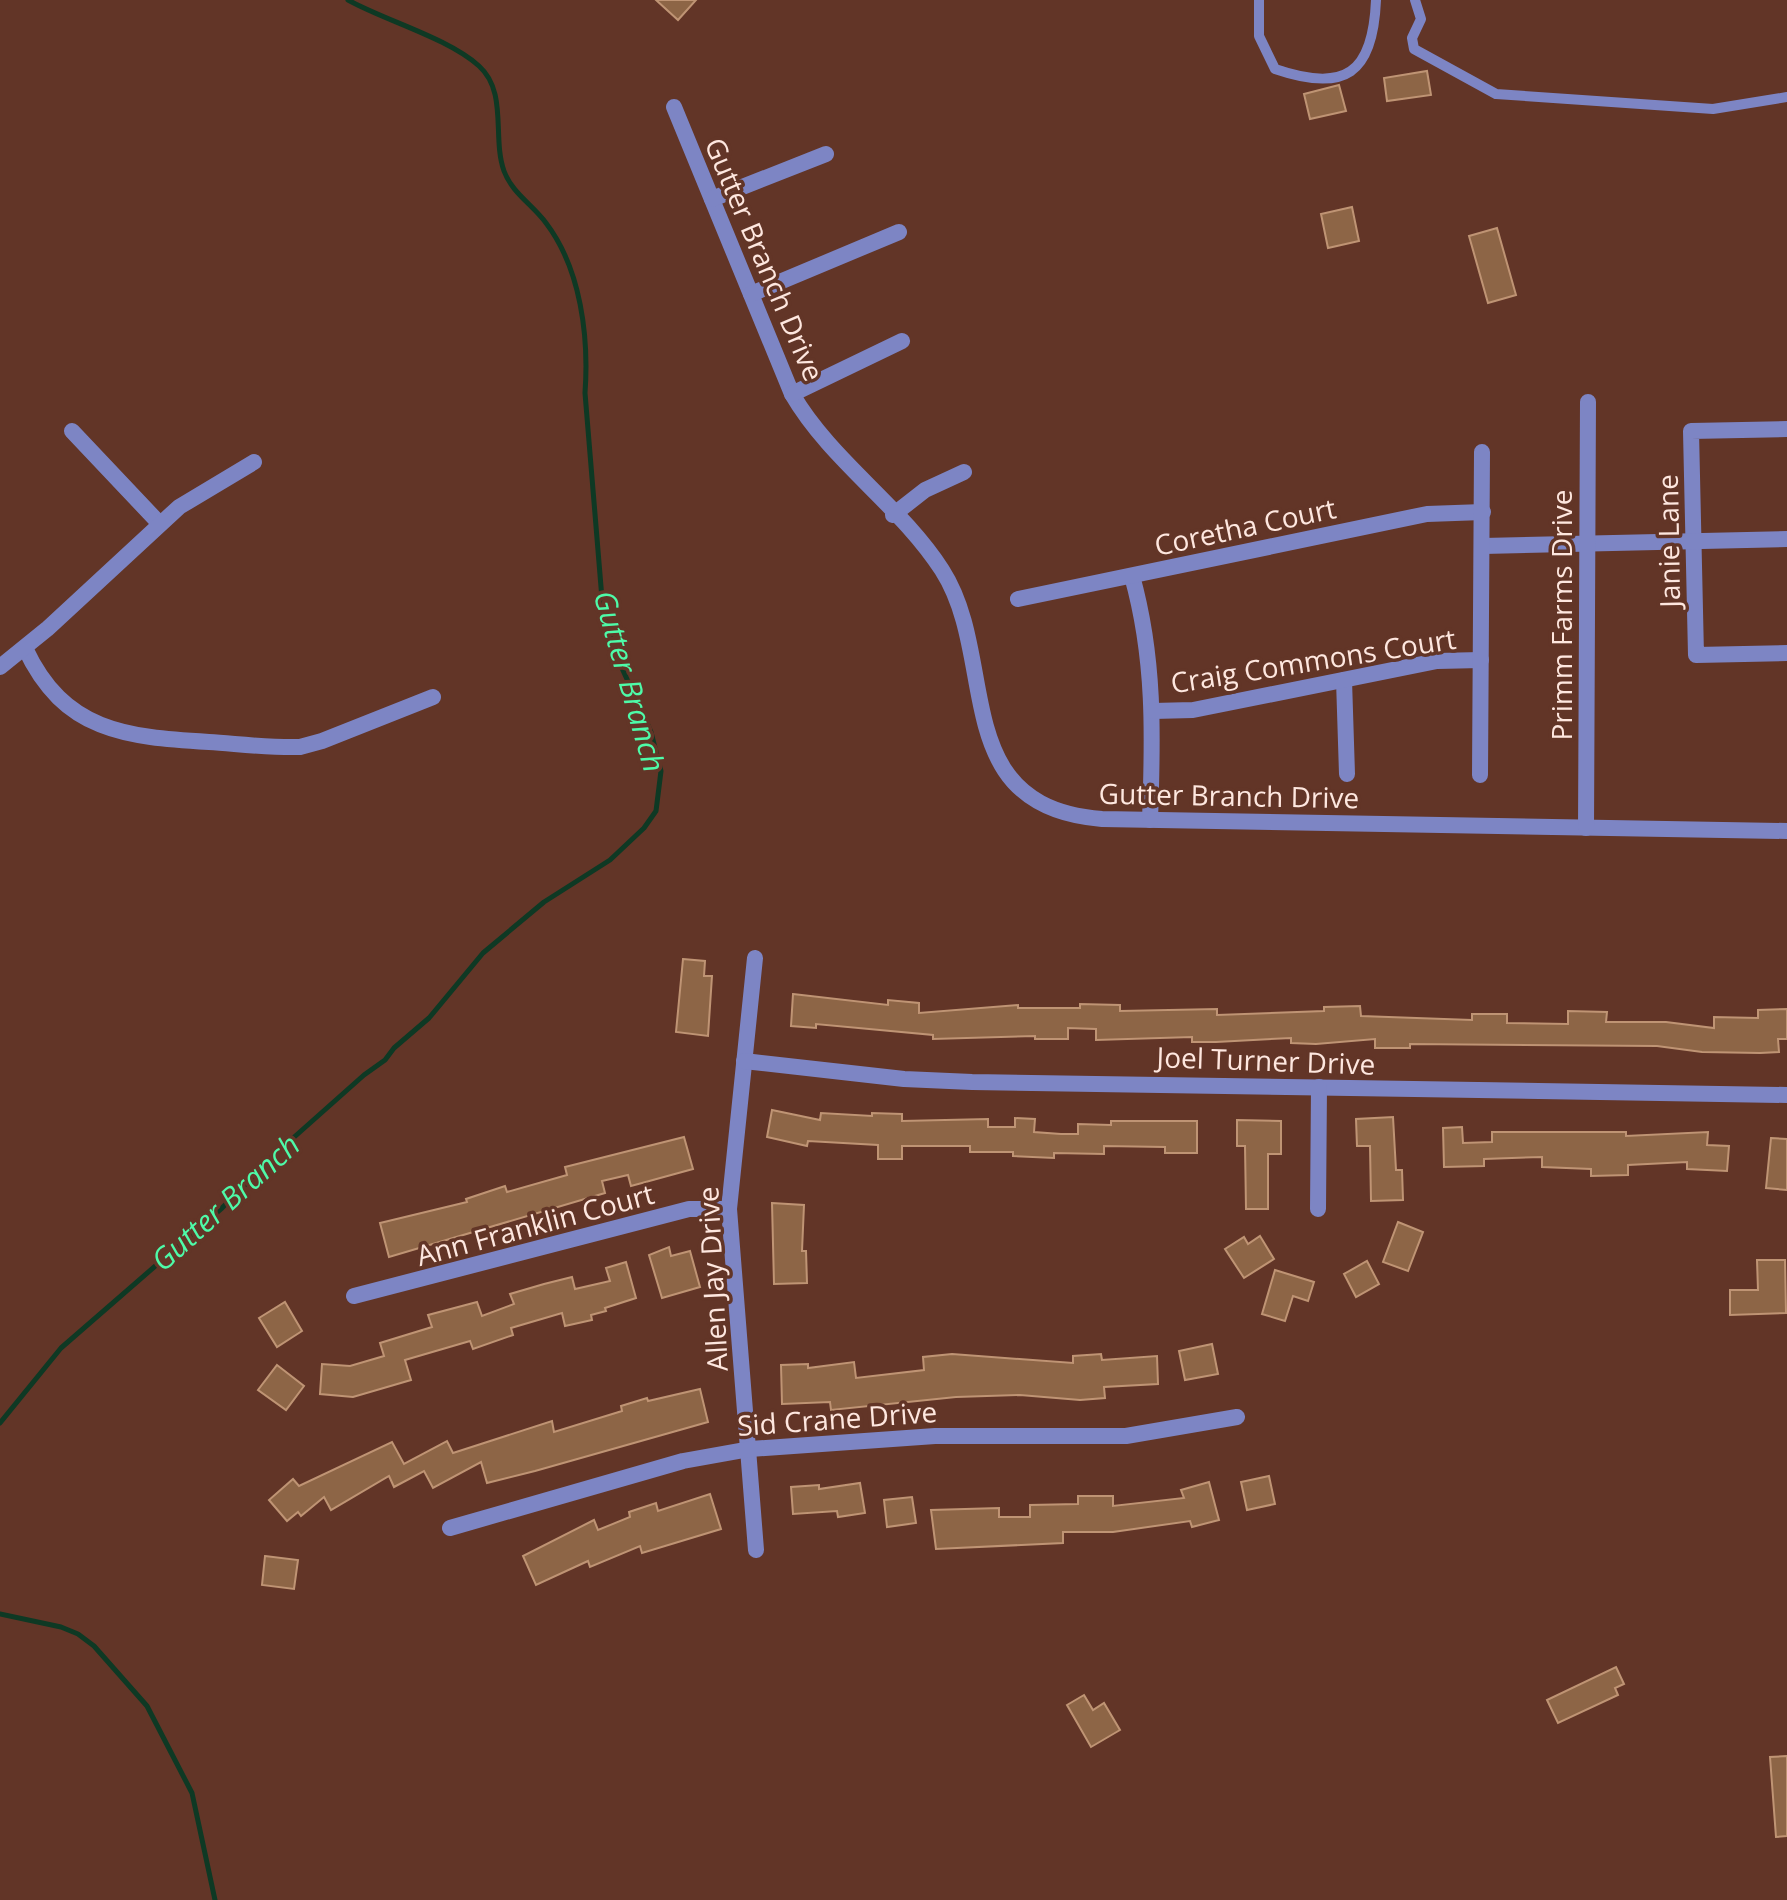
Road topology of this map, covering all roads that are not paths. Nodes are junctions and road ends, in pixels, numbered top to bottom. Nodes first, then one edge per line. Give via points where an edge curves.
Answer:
1 (1259, 0) edge
2 (1376, 0) edge
3 (1415, 0) edge
4 (1787, 97) edge
5 (674, 107) dead end
6 (826, 154) dead end
7 (712, 199) junction
8 (899, 232) dead end
9 (751, 294) junction
10 (902, 341) dead end
11 (792, 394) junction
12 (1588, 402) dead end
13 (1787, 429) edge
14 (72, 431) dead end
15 (1482, 452) dead end
16 (254, 462) dead end
17 (964, 472) dead end
18 (1483, 512) junction
19 (893, 515) junction
20 (159, 523) junction
21 (1787, 539) edge
22 (1694, 540) junction
23 (1588, 541) junction
24 (1483, 546) junction
25 (1132, 576) junction
26 (1018, 599) dead end
27 (25, 648) junction
28 (1787, 653) edge
29 (1481, 660) junction
30 (0, 667) edge
31 (1344, 680) junction
32 (433, 697) dead end
33 (1153, 711) junction
34 (1347, 774) dead end
35 (1480, 775) dead end
36 (1150, 820) junction
37 (1586, 828) junction
38 (1787, 831) edge
39 (755, 958) dead end
40 (744, 1061) junction
41 (1319, 1087) junction
42 (1787, 1095) edge
43 (729, 1209) junction
44 (1318, 1209) dead end
45 (354, 1296) dead end
46 (1237, 1417) dead end
47 (750, 1449) junction
48 (450, 1528) dead end
49 (756, 1550) dead end

1 - 2 lane via 1259,36 1275,69 1303,78 1341,79 1364,61 1374,34
3 - 4 lane via 1421,19 1412,38 1414,49 1496,94 1713,109
5 - 7 street, Gutter Branch Drive
6 - 7 street
7 - 9 street, Gutter Branch Drive
8 - 9 street
9 - 11 street, Gutter Branch Drive
10 - 11 street
11 - 19 street, Gutter Branch Drive
12 - 23 street, Primm Farms Drive
13 - 22 street, Janie Lane via 1691,431
14 - 20 street
15 - 18 street
16 - 20 street
17 - 19 street via 925,490
18 - 24 street
18 - 25 street, Coretha Court via 1427,514
19 - 36 street, Gutter Branch Drive via 950,584 985,729 1006,771 1042,802 1071,814
20 - 27 street
21 - 22 street
22 - 23 street
22 - 28 street, Janie Lane via 1696,655
23 - 24 street
23 - 37 street, Primm Farms Drive
24 - 29 street
25 - 26 street, Coretha Court
25 - 33 street via 1147,642
27 - 30 street
27 - 32 street via 46,683 75,711 103,727 150,738 300,747
29 - 31 street, Craig Commons Court via 1437,661
29 - 35 street
31 - 33 street, Craig Commons Court via 1193,710
31 - 34 street
33 - 36 street
36 - 37 street, Gutter Branch Drive
37 - 38 street, Gutter Branch Drive
39 - 40 street, Allen Jay Drive
40 - 41 street, Joel Turner Drive via 931,1080
40 - 43 street, Allen Jay Drive
41 - 42 street, Joel Turner Drive
41 - 44 street
43 - 45 street, Ann Franklin Court via 689,1209
43 - 47 street, Allen Jay Drive
46 - 47 street, Sid Crane Drive via 1126,1436 935,1436
47 - 48 street, Sid Crane Drive via 683,1461
47 - 49 street, Allen Jay Drive

